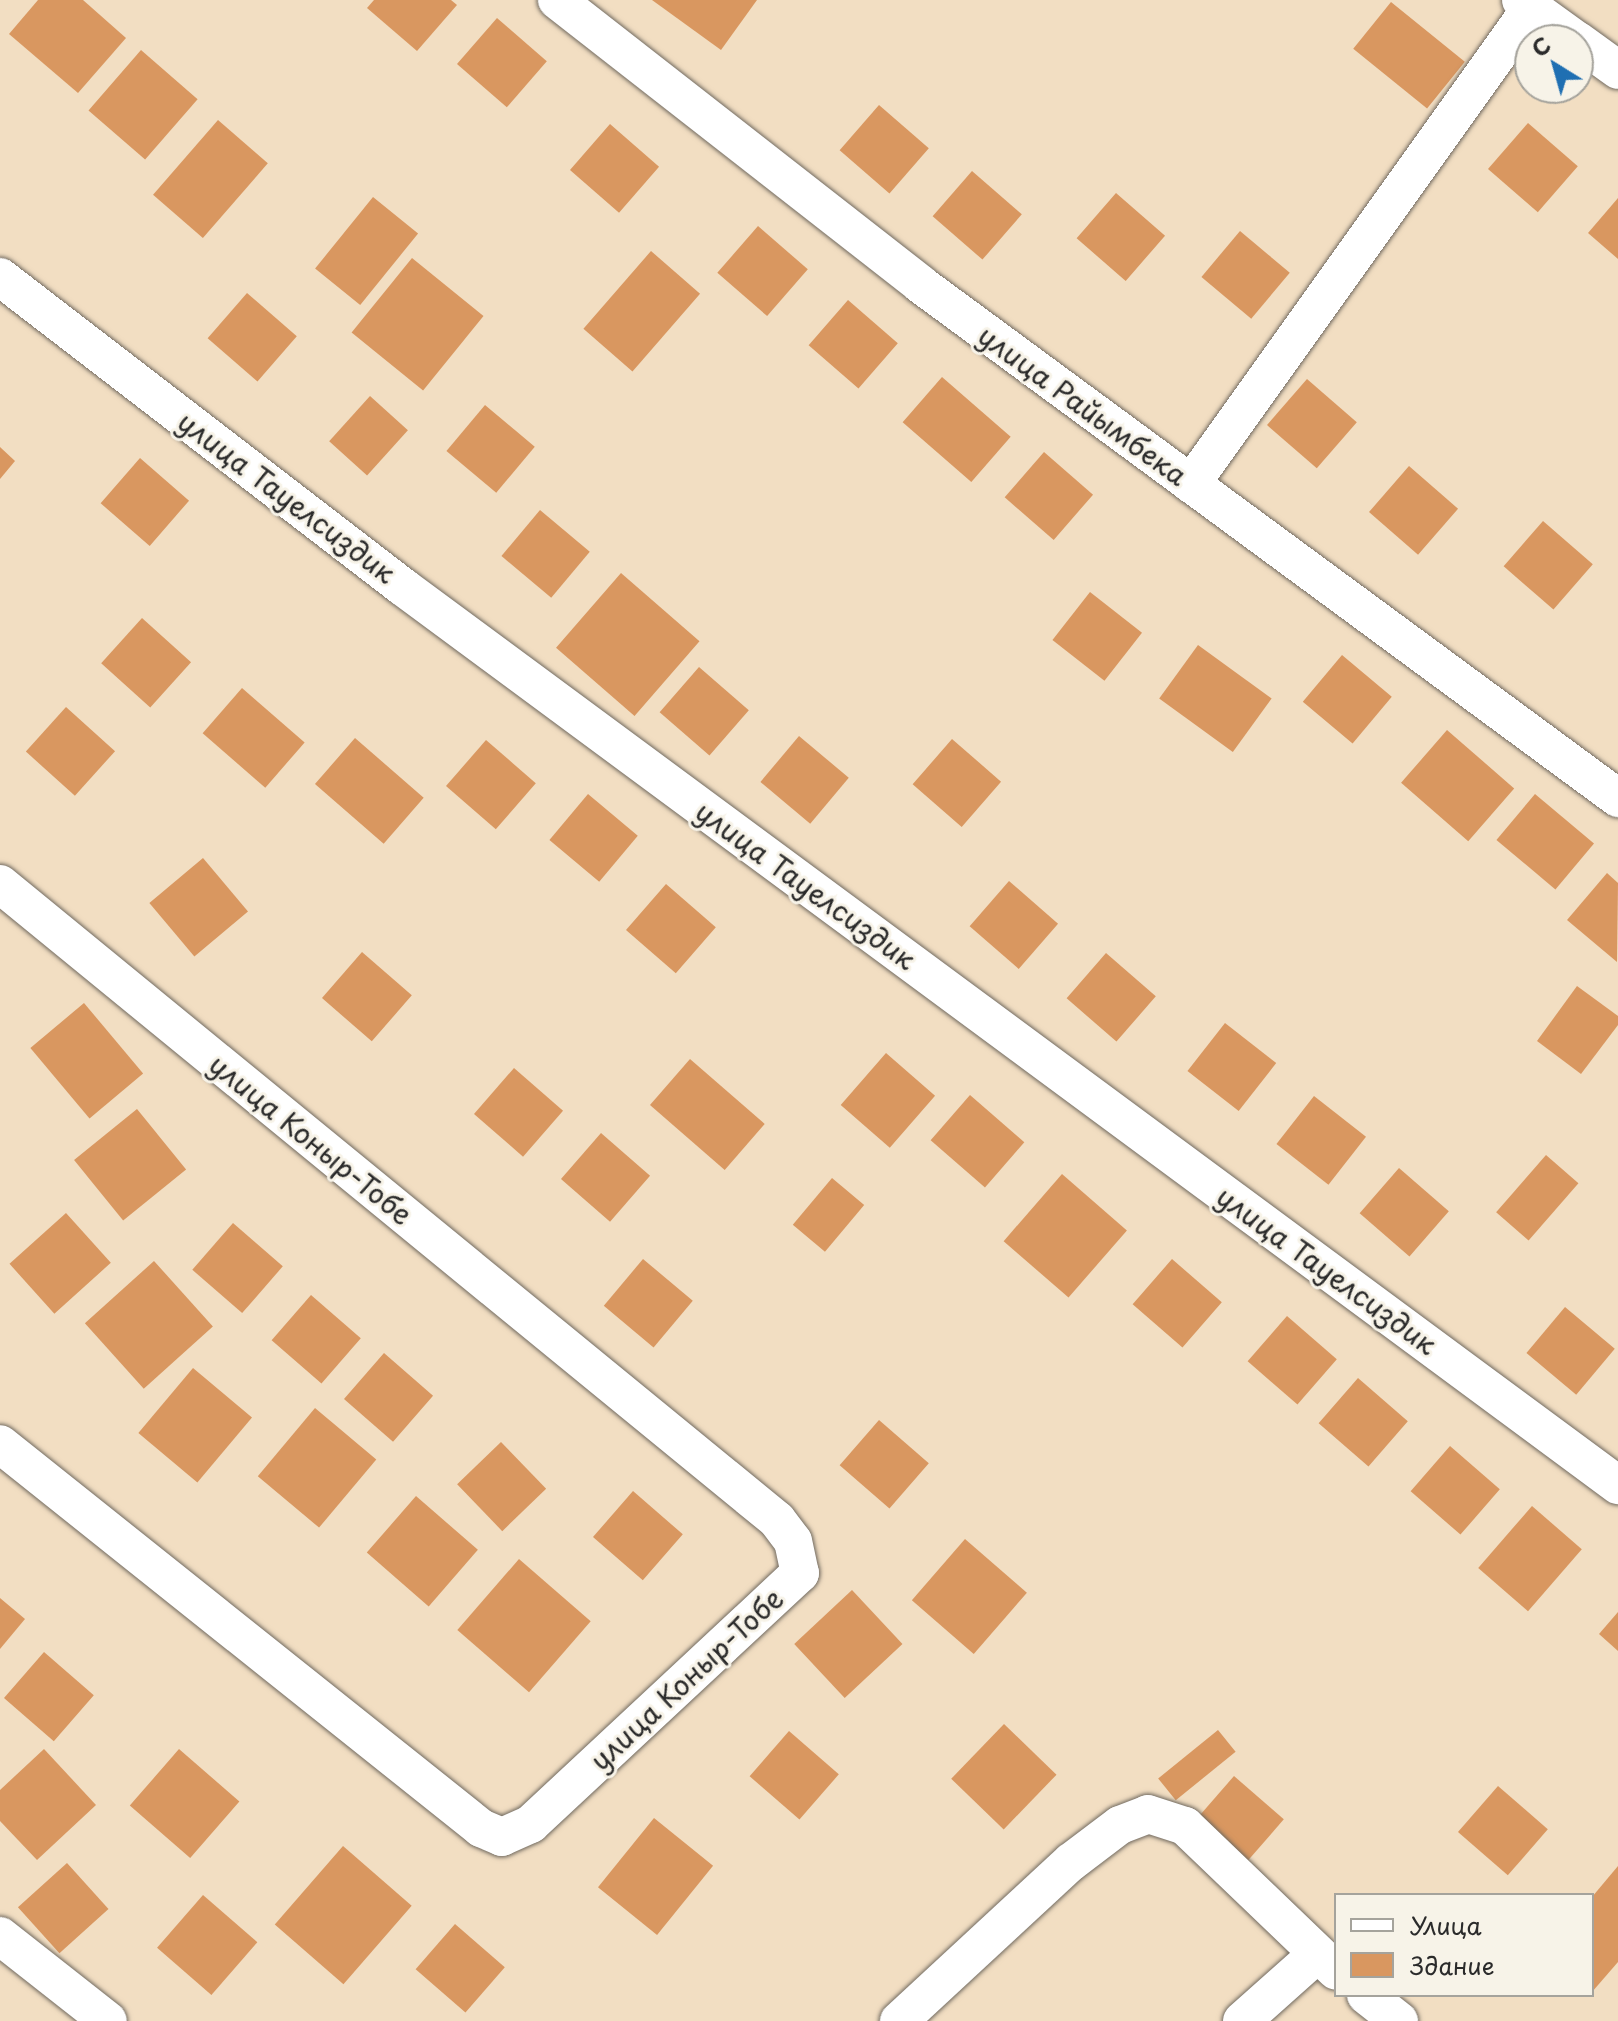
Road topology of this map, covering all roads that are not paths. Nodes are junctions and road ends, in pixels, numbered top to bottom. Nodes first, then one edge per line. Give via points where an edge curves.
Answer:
1 (557, 0) edge
2 (1526, 4) edge
3 (1554, 24) edge
4 (1594, 53) edge
5 (1618, 70) edge
6 (0, 277) edge
7 (1191, 484) junction
8 (1618, 798) edge
9 (0, 884) edge
10 (0, 1444) edge
11 (1618, 1485) edge
12 (0, 1936) edge
13 (1326, 1963) edge
14 (1369, 1997) edge
15 (108, 2021) edge
16 (899, 2021) edge
17 (1242, 2021) edge
18 (1399, 2021) edge

1 - 7 street, улица Райымбека via 920,284
2 - 3 street
2 - 7 street
4 - 5 street
6 - 11 street, улица Тауелсиздик via 403,587
7 - 8 street, улица Райымбека
9 - 10 street, улица Коныр-Тобе via 777,1520 793,1541 800,1573 531,1824 502,1837 481,1828
12 - 15 street
13 - 16 street via 1185,1826 1148,1814 1120,1825 1071,1862
13 - 17 street
14 - 18 street

